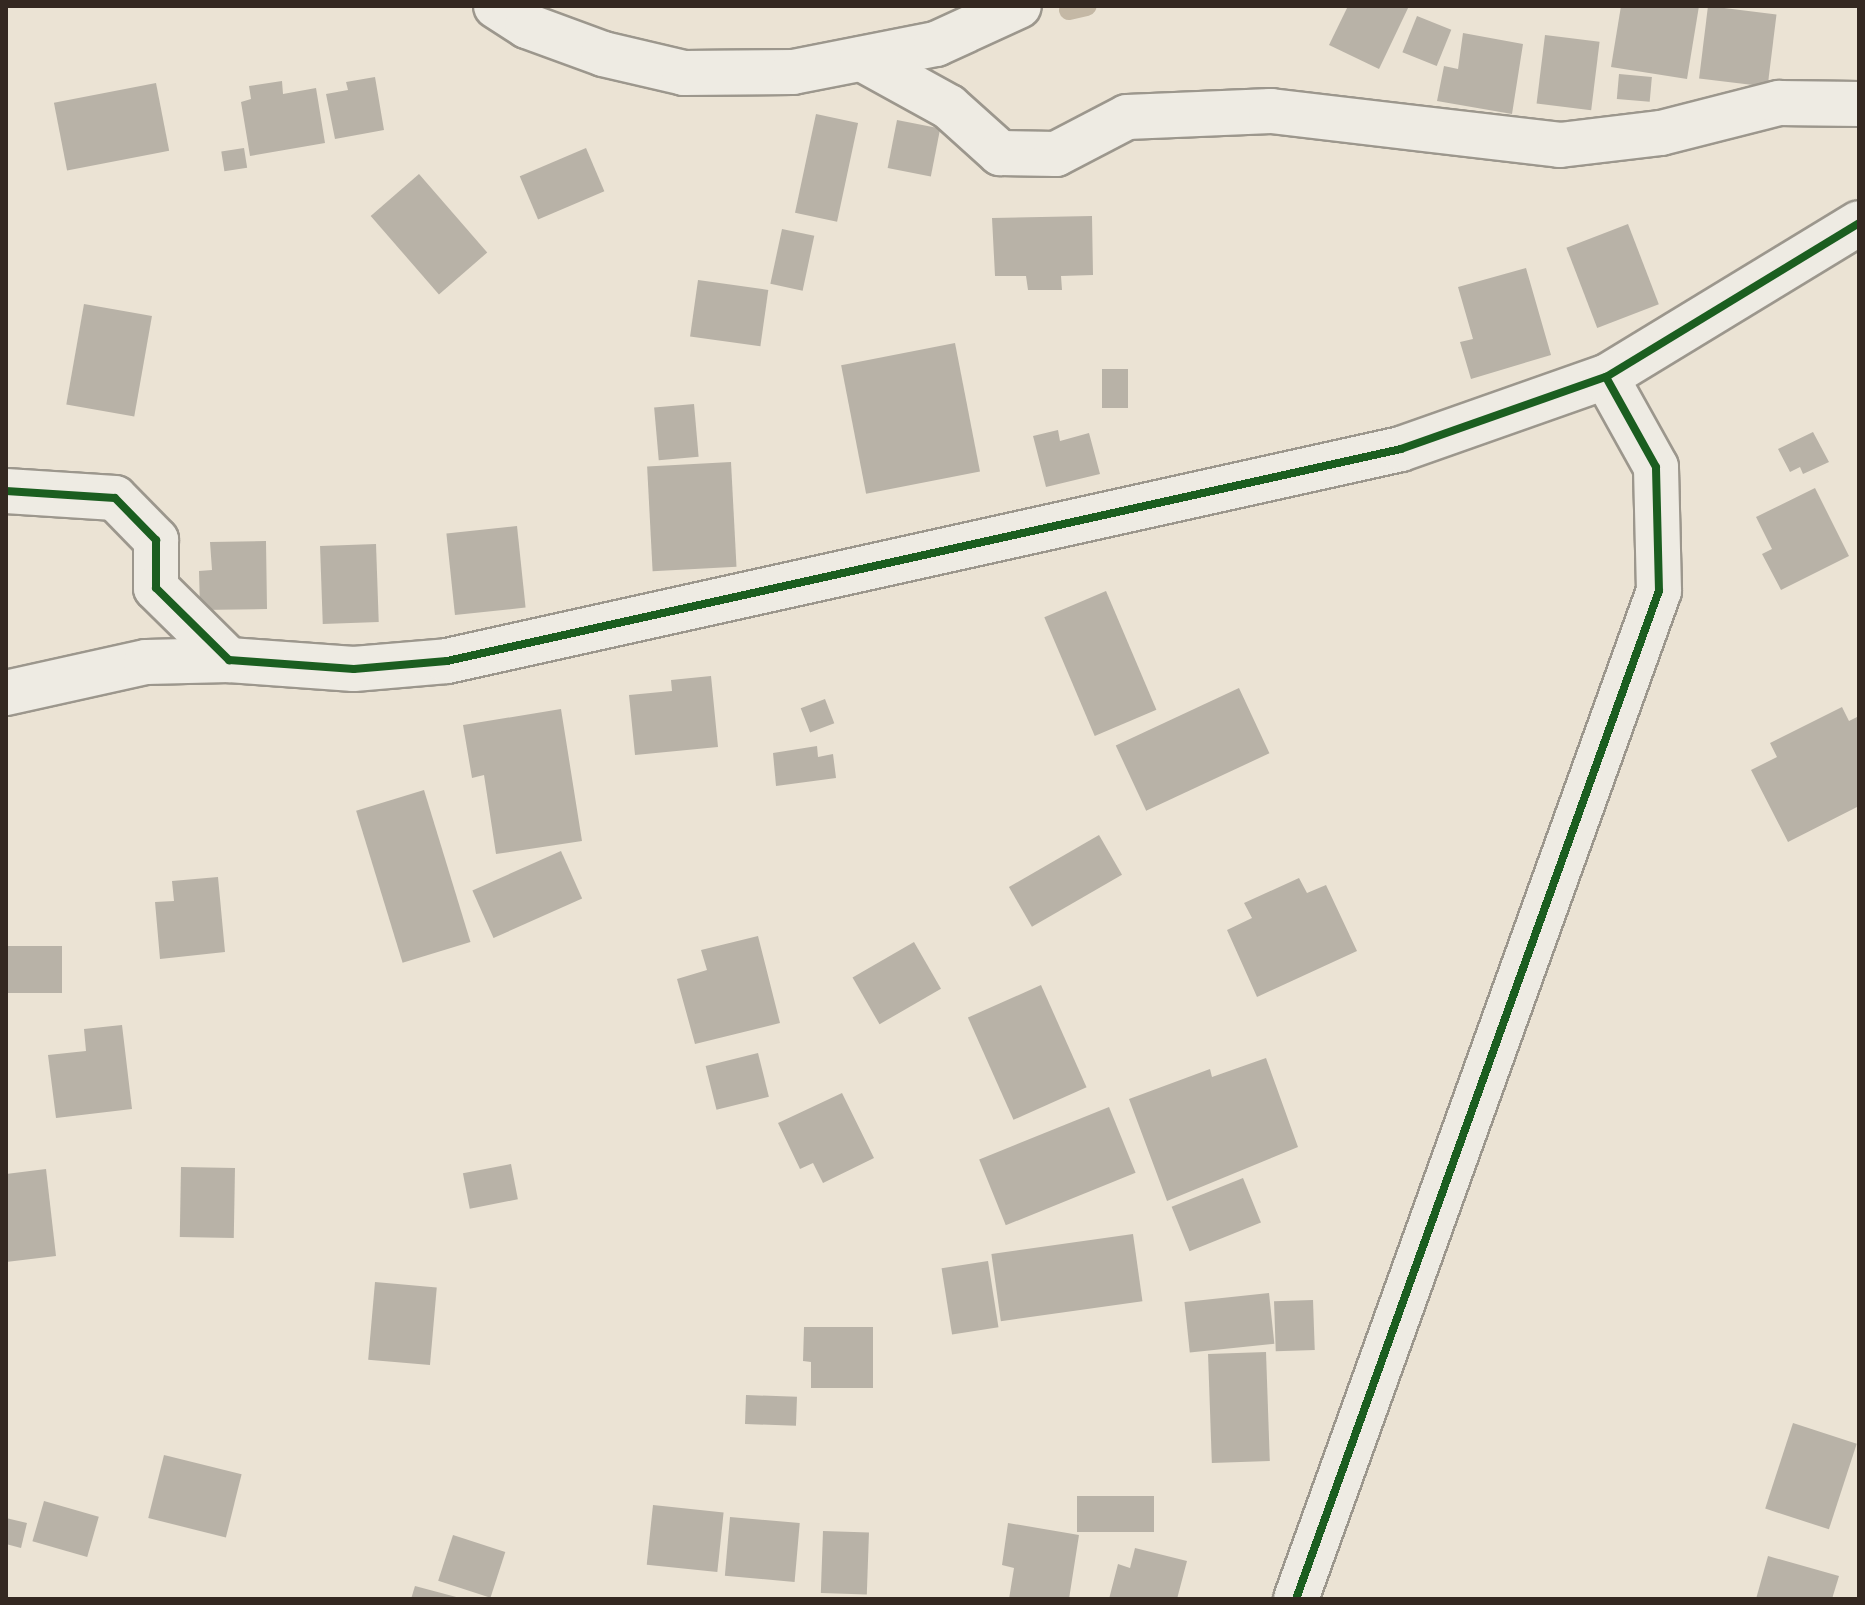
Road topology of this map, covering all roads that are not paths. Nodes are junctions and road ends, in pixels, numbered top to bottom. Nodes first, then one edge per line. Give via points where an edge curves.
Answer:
1 (496, 6) edge
2 (1019, 6) edge
3 (862, 59) junction
4 (1859, 104) edge
5 (1859, 223) edge
6 (1606, 377) junction
7 (6, 491) edge
8 (229, 660) junction
9 (6, 693) edge
10 (1296, 1599) edge

1 - 3 street via 527,26 603,54 684,73 793,72
2 - 3 street via 936,44
3 - 4 street via 949,107 1000,153 1056,154 1127,117 1271,111 1560,145 1661,133 1779,103
5 - 6 street
6 - 8 street via 1401,449 447,661 354,669
6 - 10 street via 1656,467 1659,591
7 - 8 street via 115,498 156,540 156,588
8 - 9 street via 146,662

